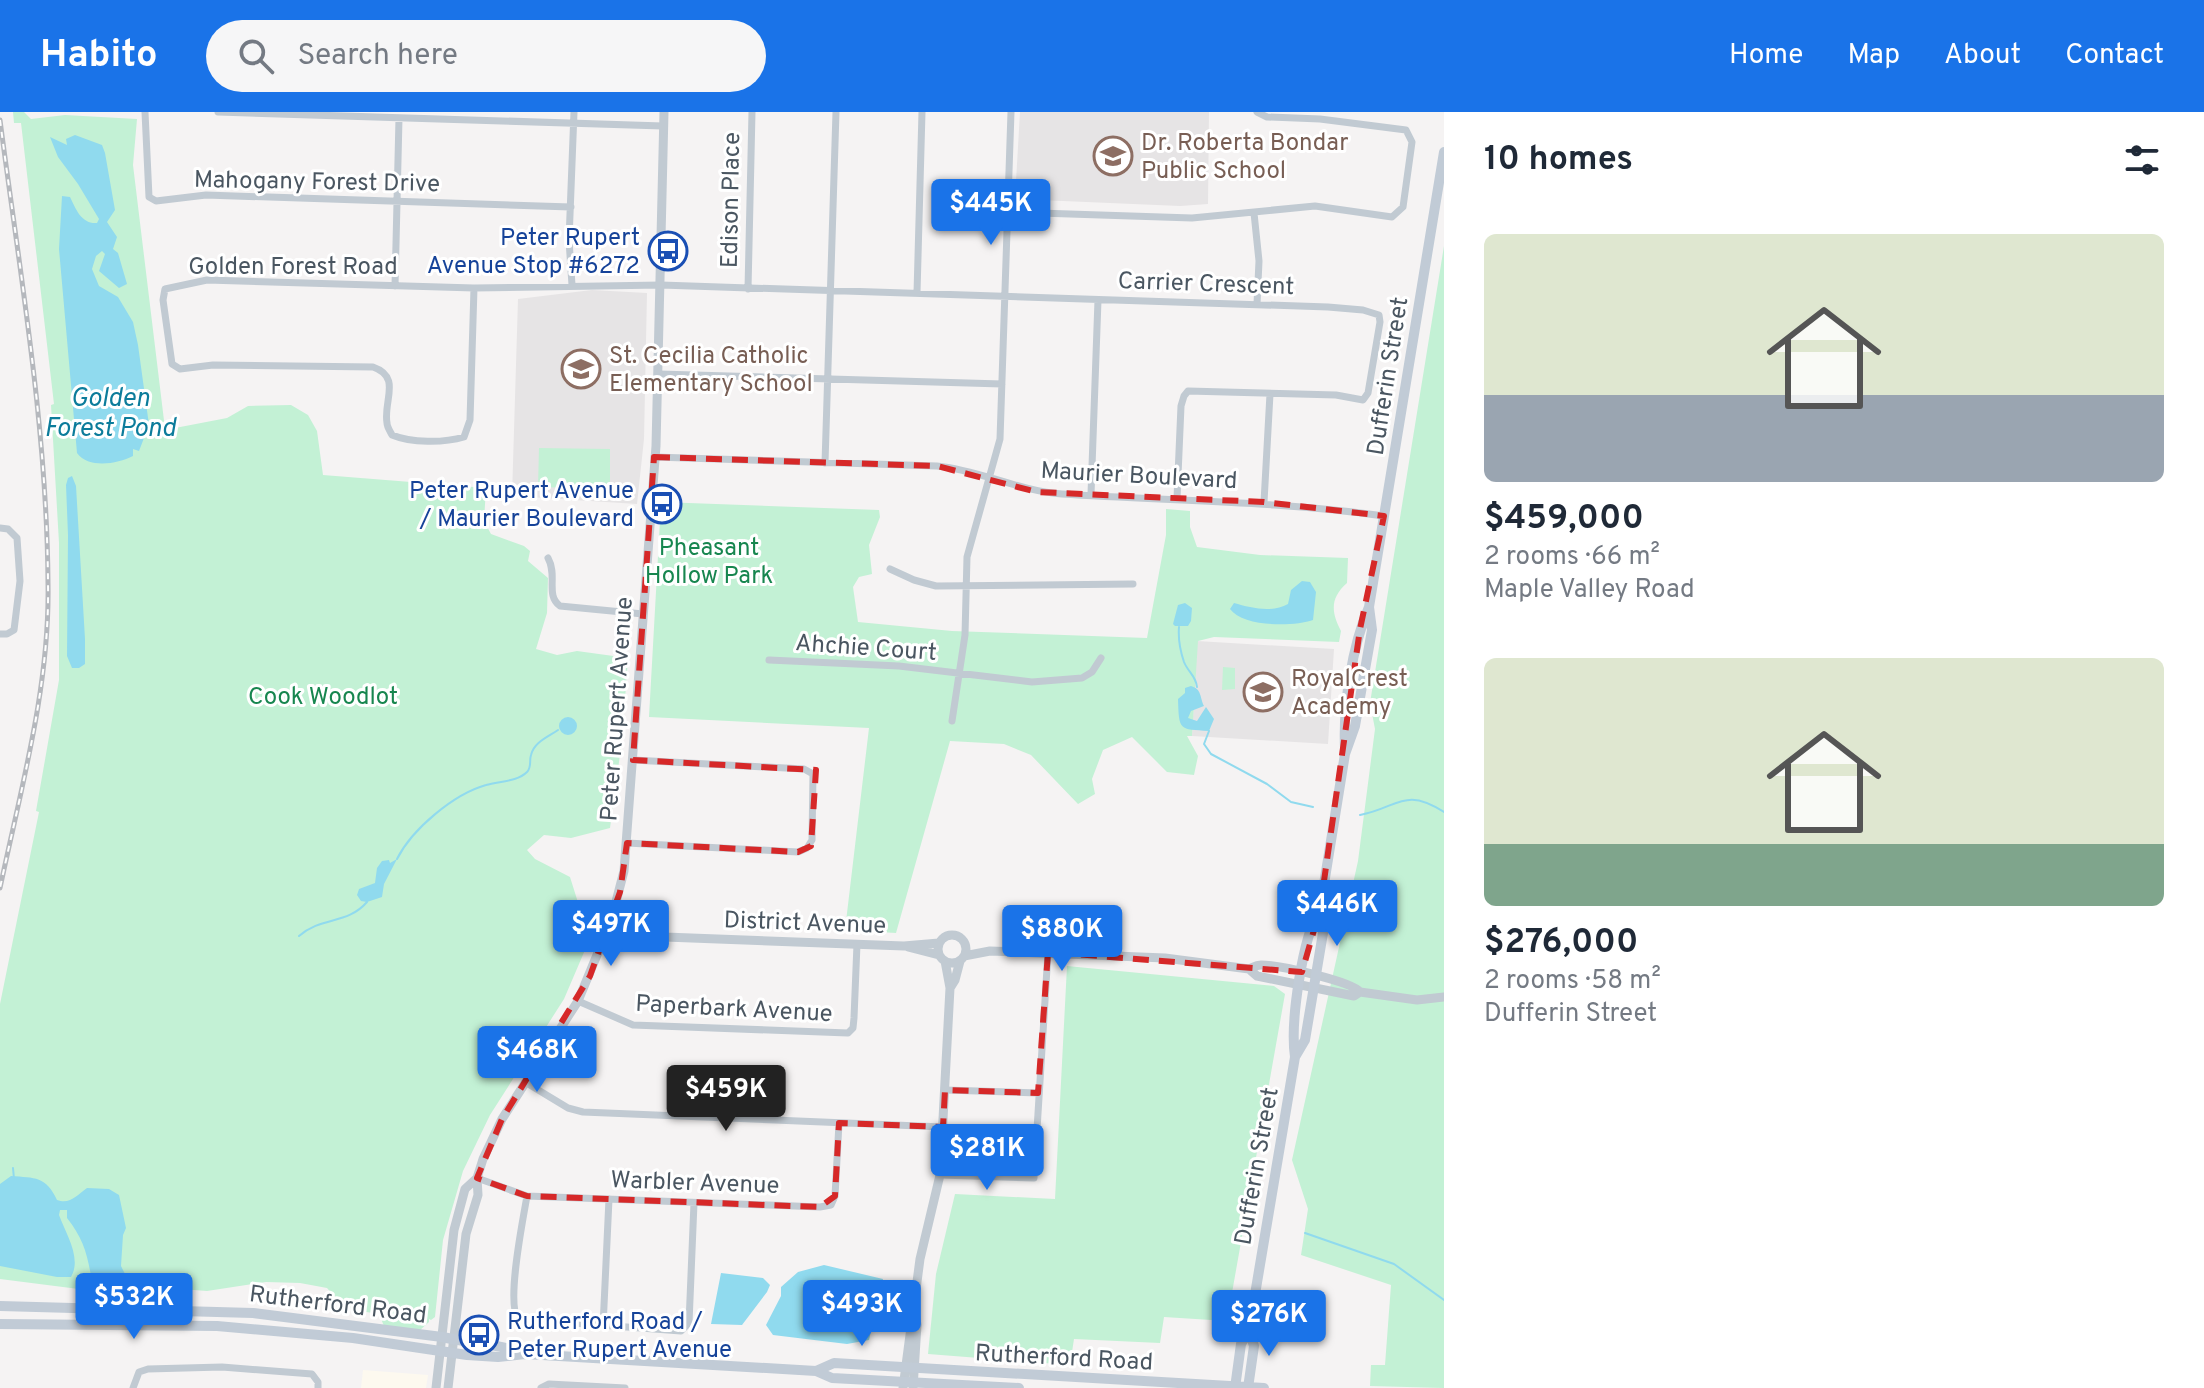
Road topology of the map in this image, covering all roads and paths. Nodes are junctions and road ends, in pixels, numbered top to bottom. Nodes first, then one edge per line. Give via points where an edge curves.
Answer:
1 (145, 112) edge
2 (218, 112) edge
3 (574, 112) edge
4 (664, 112) edge
5 (752, 112) edge
6 (836, 112) edge
7 (922, 112) edge
8 (1011, 112) edge
9 (1257, 112) edge
10 (293, 113) edge
11 (399, 118) junction
12 (573, 123) junction
13 (663, 126) junction
14 (1444, 152) edge
15 (397, 201) junction
16 (571, 207) junction
17 (1008, 212) junction
18 (1254, 213) junction
19 (572, 285) junction
20 (661, 285) junction
21 (395, 286) junction
22 (474, 288) junction
23 (748, 289) junction
24 (830, 292) junction
25 (917, 293) junction
26 (1005, 297) junction
27 (1098, 300) junction
28 (1257, 304) junction
29 (659, 374) junction
30 (827, 379) junction
31 (1002, 384) junction
32 (1270, 394) junction
33 (654, 457) junction
34 (825, 463) junction
35 (989, 478) junction
36 (1091, 494) junction
37 (1177, 498) junction
38 (1264, 502) junction
39 (1384, 516) junction
40 (0, 528) edge
41 (548, 558) dead end
42 (890, 569) dead end
43 (1133, 584) dead end
44 (966, 586) junction
45 (643, 614) junction
46 (0, 634) edge
47 (1101, 658) dead end
48 (769, 660) dead end
49 (960, 675) junction
50 (952, 721) dead end
51 (633, 760) junction
52 (627, 843) junction
53 (1320, 909) junction
54 (611, 921) junction
55 (939, 943) junction
56 (857, 944) junction
57 (966, 944) junction
58 (904, 946) junction
59 (990, 951) junction
60 (1048, 952) junction
61 (942, 958) junction
62 (962, 959) junction
63 (1249, 969) junction
64 (1302, 972) junction
65 (1315, 976) junction
66 (1300, 985) junction
67 (950, 988) junction
68 (1313, 988) junction
69 (1360, 992) junction
70 (1444, 997) edge
71 (578, 1001) junction
72 (1295, 1057) junction
73 (525, 1082) junction
74 (945, 1090) junction
75 (1038, 1093) junction
76 (839, 1123) junction
77 (943, 1127) junction
78 (940, 1175) junction
79 (477, 1178) junction
80 (527, 1196) junction
81 (609, 1199) junction
82 (694, 1203) junction
83 (0, 1306) edge
84 (0, 1324) edge
85 (603, 1327) junction
86 (1249, 1330) junction
87 (442, 1337) junction
88 (455, 1339) junction
89 (447, 1351) junction
90 (525, 1354) junction
91 (910, 1368) junction
92 (816, 1371) junction
93 (908, 1385) edge
94 (1235, 1387) edge
95 (133, 1388) edge
96 (318, 1388) edge
97 (436, 1388) edge
98 (448, 1388) edge
99 (541, 1388) edge
100 (625, 1388) edge
101 (1019, 1388) edge
102 (1248, 1388) edge
103 (1264, 1388) edge

1 - 15 street, Mahogany Forest Drive via 149,197 156,201 206,195
2 - 10 street
3 - 12 street
4 - 13 street, Peter Rupert Avenue
5 - 23 street, Edison Place
6 - 24 street
7 - 25 street
8 - 17 street
9 - 18 street via 1400,128 1412,142 1403,207 1392,217 1315,206
10 - 11 street
11 - 12 street
11 - 15 street
12 - 13 street
12 - 16 street
13 - 20 street, Peter Rupert Avenue
14 - 39 main road, Dufferin Street
15 - 16 street, Mahogany Forest Drive
15 - 21 street
16 - 19 street
17 - 18 street via 1192,218
17 - 26 street
18 - 28 street
19 - 20 street, Golden Forest Road
19 - 22 street, Golden Forest Road
20 - 23 street, Carrier Crescent
20 - 29 street, Peter Rupert Avenue
21 - 22 street, Golden Forest Road
21 - 22 street, Golden Forest Road via 207,280 165,289 172,364 180,369 373,367 389,380 386,423 392,435 455,440 464,437 470,420
23 - 24 street, Carrier Crescent
24 - 25 street, Carrier Crescent
24 - 30 street
25 - 26 street, Carrier Crescent
26 - 27 street, Carrier Crescent
26 - 31 street
27 - 28 street, Carrier Crescent
27 - 36 street
28 - 32 street, Carrier Crescent via 1379,315 1363,400
29 - 30 street
29 - 33 street, Peter Rupert Avenue
30 - 31 street
30 - 34 street
31 - 35 street via 1000,439
32 - 37 street, Carrier Crescent via 1188,391
32 - 38 street
33 - 34 street, Maurier Boulevard
33 - 45 street, Peter Rupert Avenue
34 - 35 street, Maurier Boulevard via 956,468
35 - 36 street, Maurier Boulevard via 1037,492
35 - 44 street via 970,540
36 - 37 street, Maurier Boulevard
37 - 38 street, Maurier Boulevard
38 - 39 street, Maurier Boulevard
39 - 53 main road, Dufferin Street via 1369,607 1372,630
40 - 46 street via 17,538 20,581 14,630
41 - 45 street via 554,569 552,596 560,606
42 - 44 street via 936,586
43 - 44 street
44 - 49 street
45 - 51 street, Peter Rupert Avenue
47 - 49 street, Ahchie Court via 1092,672 1071,680
48 - 49 street, Ahchie Court via 899,666
49 - 50 street
51 - 52 street, Peter Rupert Avenue
51 - 52 street via 804,769 813,774 815,784 812,840 798,852
52 - 54 street, Peter Rupert Avenue
53 - 64 main road, Dufferin Street via 1311,923
53 - 65 main road, Dufferin Street via 1324,927
54 - 56 street, District Avenue via 665,937
54 - 71 street, Peter Rupert Avenue
55 - 57 street via 951,935
55 - 58 street, District Avenue
55 - 61 street
56 - 58 street, District Avenue
56 - 71 street, Paperbark Avenue via 853,1028 848,1033 633,1025
57 - 59 street
57 - 62 street
58 - 61 street, District Avenue
59 - 60 street
59 - 62 street
60 - 63 street
60 - 75 street
61 - 62 street via 952,963
61 - 67 street
62 - 67 street
63 - 64 street via 1258,964
63 - 66 street via 1257,976
64 - 65 street
64 - 66 main road, Dufferin Street
65 - 68 main road, Dufferin Street
65 - 69 street via 1354,985
66 - 68 street
66 - 72 main road, Dufferin Street via 1292,1037
67 - 74 street
68 - 69 street via 1354,996
68 - 72 main road, Dufferin Street via 1305,1040
69 - 70 street via 1417,1000
71 - 73 street, Peter Rupert Avenue
72 - 86 main road, Dufferin Street
73 - 76 street via 583,1112
73 - 79 street, Peter Rupert Avenue via 502,1119
74 - 75 street
74 - 77 street
75 - 78 street via 1034,1178
76 - 77 street
76 - 82 street, Warbler Avenue via 831,1205
77 - 78 street
78 - 91 street via 920,1259
79 - 80 street, Warbler Avenue
79 - 87 street, Peter Rupert Avenue via 465,1189 454,1230
79 - 88 street, Peter Rupert Avenue
80 - 81 street, Warbler Avenue
80 - 85 street via 515,1316
81 - 82 street, Warbler Avenue
81 - 85 street
82 - 85 street via 686,1328
83 - 87 main road, Rutherford Road via 253,1313
84 - 89 main road, Rutherford Road via 217,1326
86 - 94 main road, Dufferin Street via 1241,1344
86 - 102 main road, Dufferin Street via 1254,1346
87 - 88 main road, Rutherford Road
87 - 89 street, Peter Rupert Avenue
88 - 89 street, Peter Rupert Avenue
88 - 90 main road, Rutherford Road via 498,1344
89 - 90 main road, Rutherford Road via 498,1357
89 - 97 street
89 - 98 street
90 - 92 main road, Rutherford Road
91 - 92 main road, Rutherford Road via 834,1363
91 - 93 street
91 - 94 main road, Rutherford Road
92 - 93 main road, Rutherford Road via 832,1378
93 - 101 main road, Rutherford Road
94 - 102 main road, Rutherford Road
95 - 96 street via 139,1372 148,1369 222,1367 312,1374
99 - 100 street
102 - 103 main road, Rutherford Road

